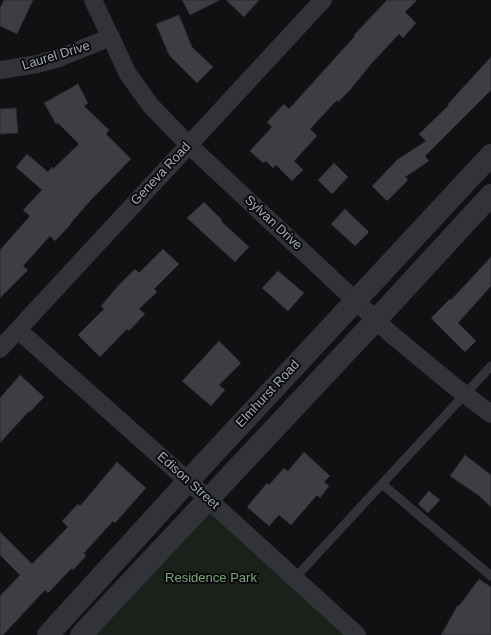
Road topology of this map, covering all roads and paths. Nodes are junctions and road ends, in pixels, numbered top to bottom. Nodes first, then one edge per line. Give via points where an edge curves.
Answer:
1 (93, 0) edge
2 (323, 0) edge
3 (111, 37) junction
4 (0, 70) edge
5 (189, 144) junction
6 (491, 155) edge
7 (491, 195) edge
8 (355, 300) junction
9 (376, 320) junction
10 (18, 330) junction
11 (0, 349) edge
12 (491, 366) edge
13 (465, 395) junction
14 (491, 414) edge
15 (188, 481) junction
16 (382, 484) junction
17 (208, 499) junction
18 (491, 576) edge
19 (294, 579) junction
20 (48, 635) edge
21 (81, 635) edge
22 (357, 635) edge

1 - 3 street, Sylvan Drive
2 - 5 street, Geneva Road
3 - 4 street, Laurel Drive via 52,60
3 - 5 street, Sylvan Drive via 139,91 150,106
5 - 8 street, Sylvan Drive
5 - 10 street, Geneva Road
6 - 8 street, Elmhurst Road
7 - 9 street
8 - 9 street, Sylvan Drive
8 - 15 street, Elmhurst Road
9 - 13 street, Sylvan Drive
9 - 17 street
10 - 11 street, Geneva Road
10 - 15 street, Edison Street
12 - 13 lane
13 - 14 street, Sylvan Drive
13 - 16 lane
15 - 17 street, Edison Street
15 - 20 street, Elmhurst Road
16 - 18 lane
16 - 19 lane
17 - 19 street, Edison Street
17 - 21 street
19 - 22 street, Edison Street

